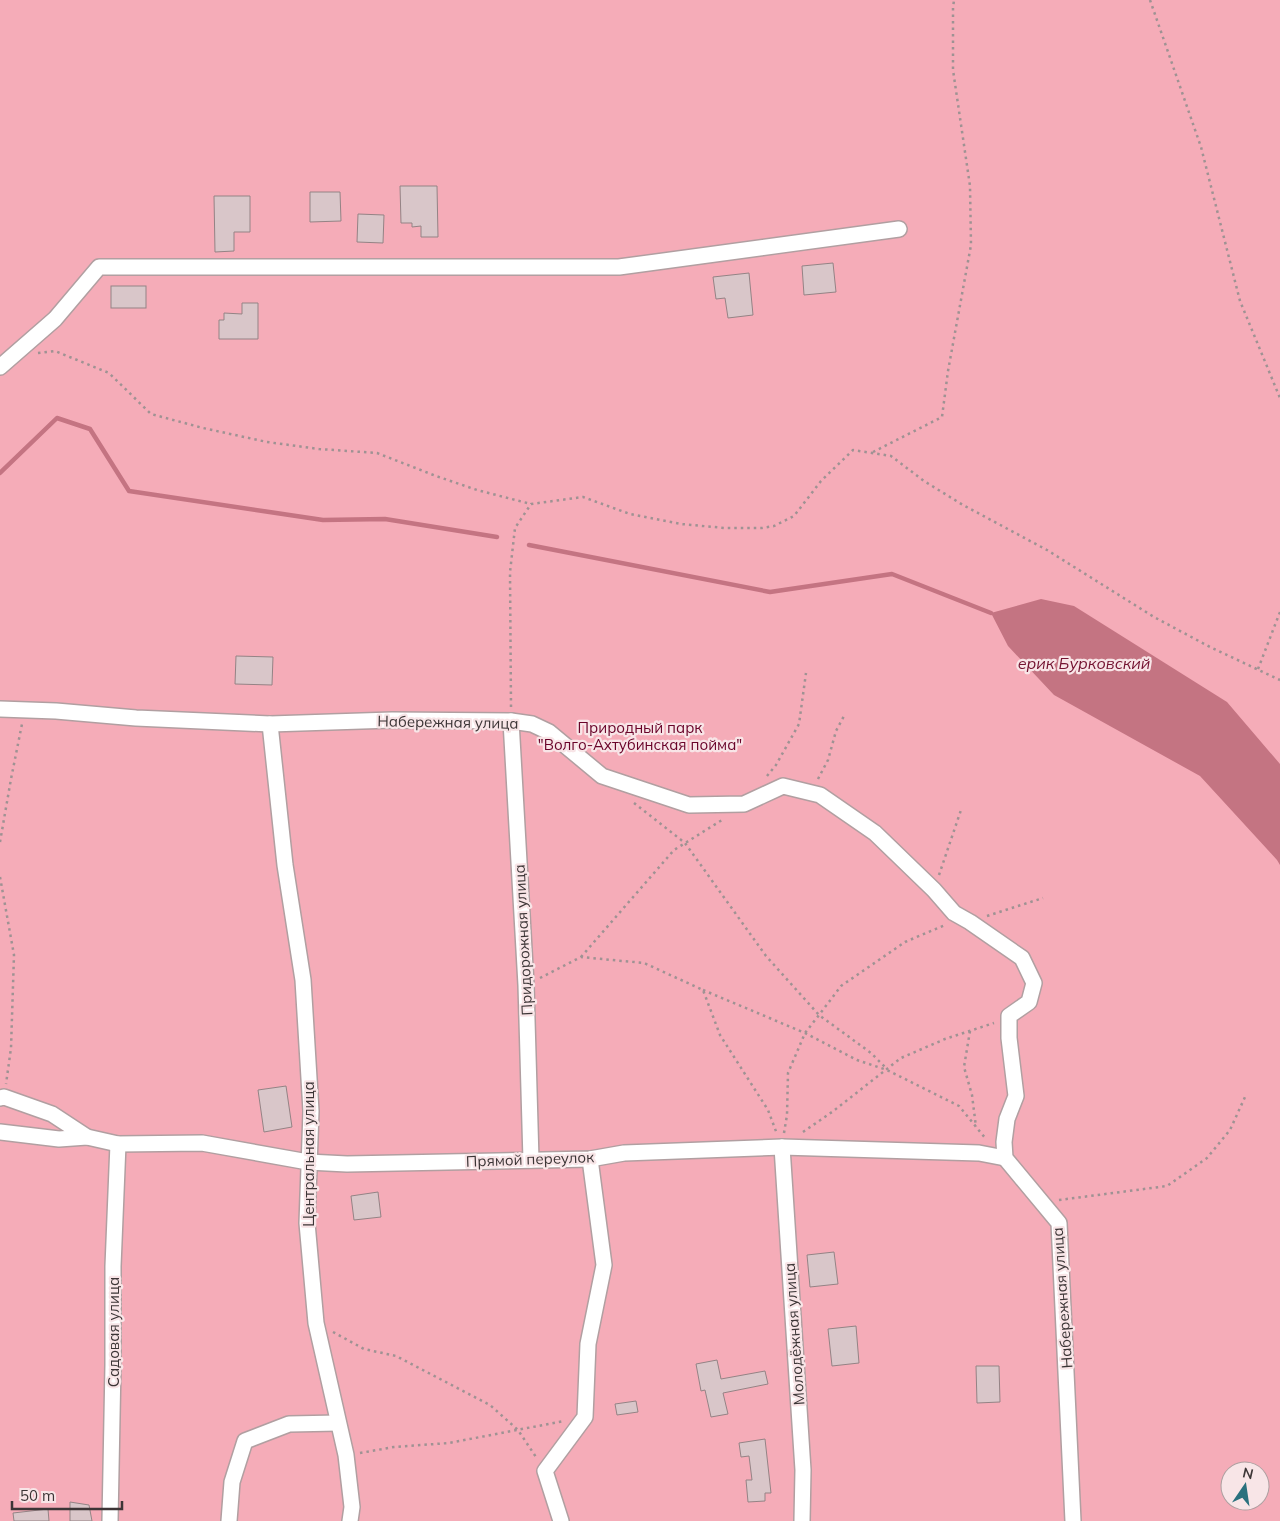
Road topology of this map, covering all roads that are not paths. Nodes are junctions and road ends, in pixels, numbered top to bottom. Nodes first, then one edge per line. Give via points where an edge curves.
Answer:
1 (899, 229) dead end
2 (0, 367) edge
3 (0, 709) edge
4 (511, 721) junction
5 (270, 724) junction
6 (2, 1098) edge
7 (0, 1132) edge
8 (87, 1137) junction
9 (118, 1144) junction
10 (782, 1147) junction
11 (1005, 1158) junction
12 (590, 1159) junction
13 (531, 1160) junction
14 (308, 1162) junction
15 (338, 1423) junction
16 (110, 1521) edge
17 (229, 1521) edge
18 (350, 1521) edge
19 (561, 1521) edge
20 (802, 1521) edge
21 (1073, 1521) edge

1 - 2 street via 619,267 99,267 56,320
3 - 5 street, Набережная улица
4 - 5 street, Набережная улица
4 - 11 street, Набережная улица via 532,724 549,732 602,776 689,805 744,804 783,786 820,795 874,833 954,913 1022,958 1034,983 1029,1002 1009,1016 1016,1096 1007,1119
4 - 13 street, Придорожная улица via 526,985
5 - 14 street, Центральная улица via 285,865 303,980 311,1111
6 - 8 street, Прямой переулок via 52,1114
7 - 8 street, Прямой переулок via 59,1139
8 - 9 street, Прямой переулок
9 - 14 street, Прямой переулок via 202,1143
9 - 16 street, Садовая улица
10 - 11 street, Прямой переулок via 980,1153
10 - 12 street, Прямой переулок via 624,1153
10 - 20 street, Молодёжная улица via 803,1470
11 - 21 street, Набережная улица via 1059,1223
12 - 13 street, Прямой переулок
12 - 19 street via 604,1265 588,1344 585,1417 545,1471
13 - 14 street, Прямой переулок
14 - 15 street, Центральная улица via 307,1222 316,1323
15 - 17 street via 289,1424 245,1441 232,1482
15 - 18 street, Центральная улица via 346,1454 352,1507

